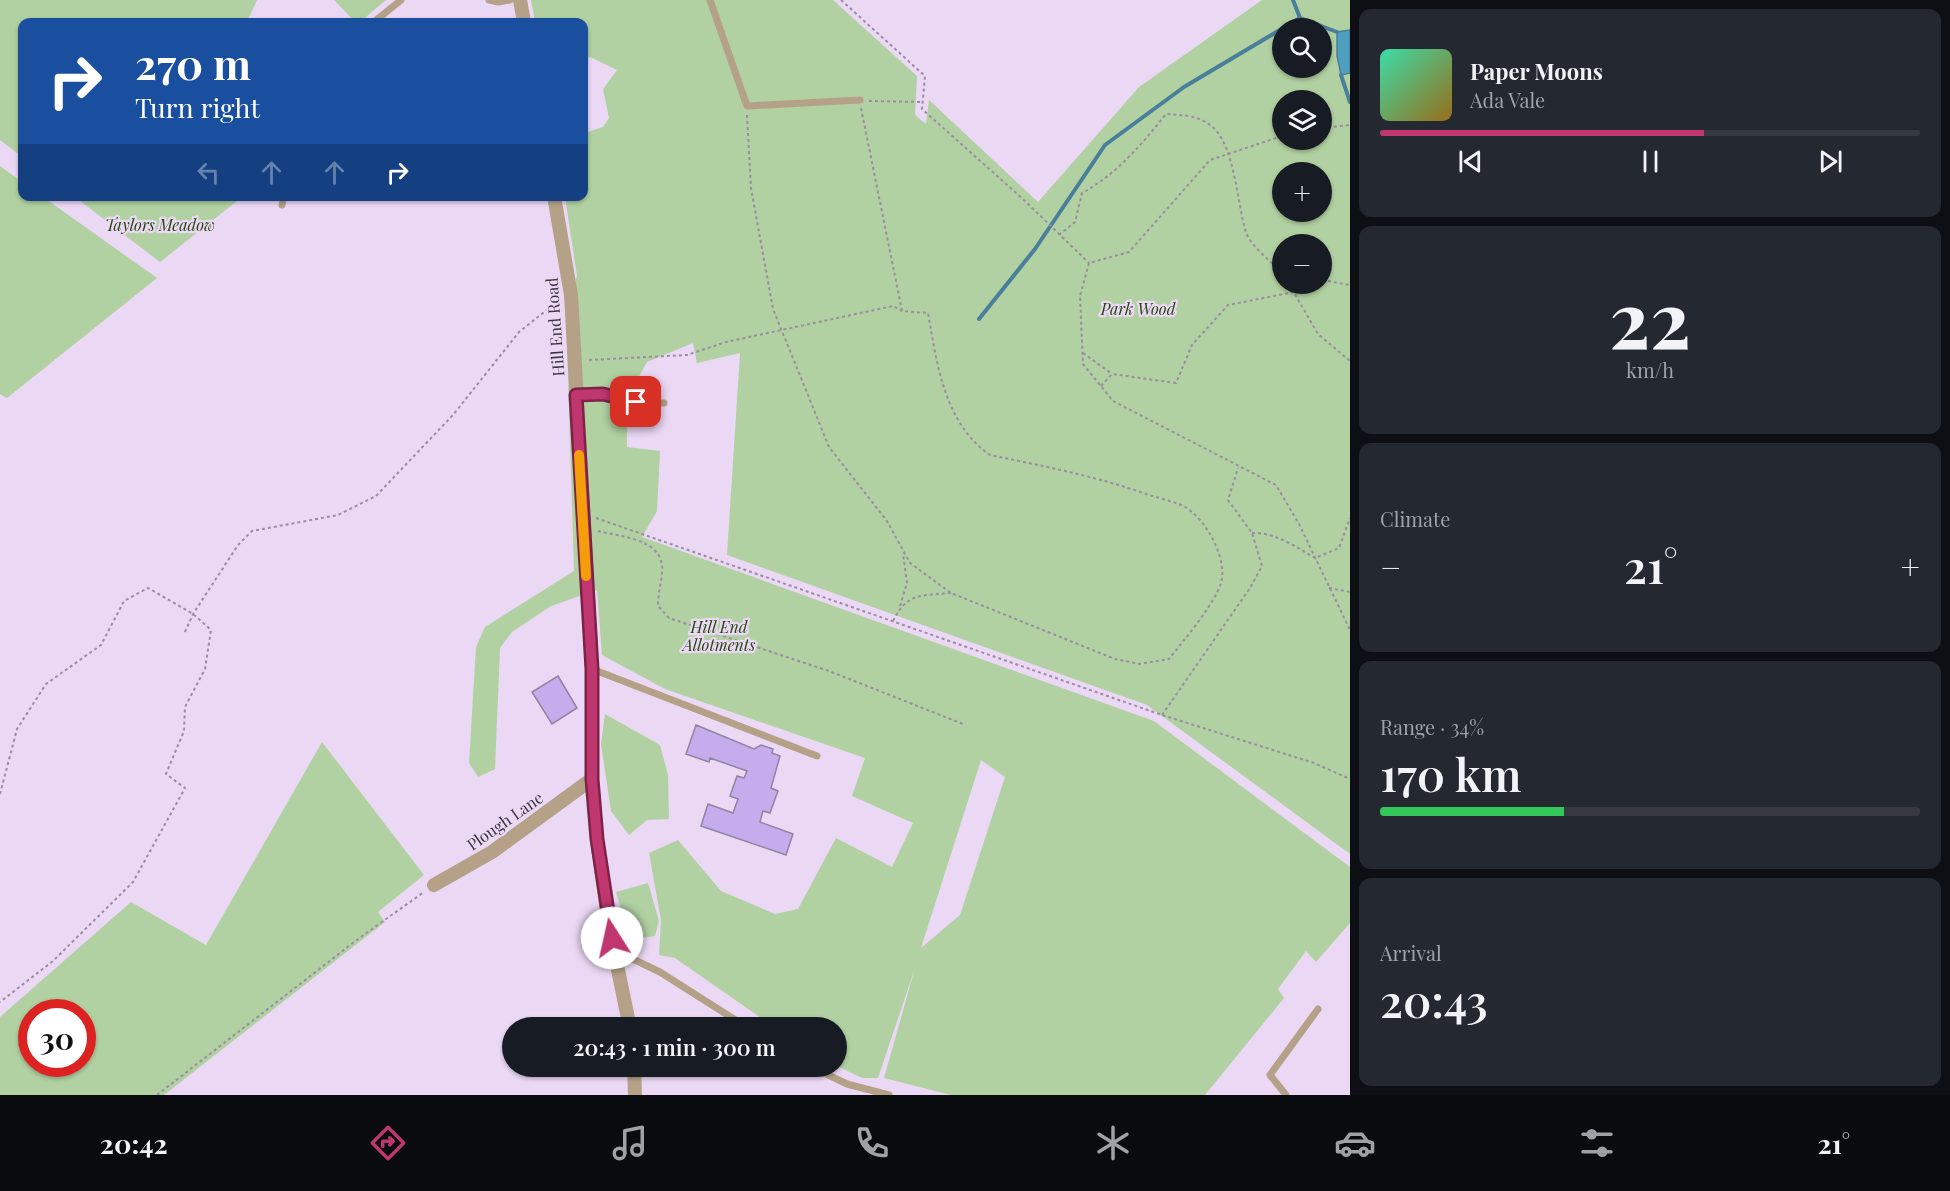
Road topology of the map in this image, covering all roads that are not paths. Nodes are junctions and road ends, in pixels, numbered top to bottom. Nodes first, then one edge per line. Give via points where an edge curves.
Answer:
1 (401, 0) edge
2 (489, 0) edge
3 (510, 0) edge
4 (520, 0) edge
5 (710, 0) edge
6 (379, 18) edge
7 (523, 18) edge
8 (860, 100) road end
9 (283, 201) edge
10 (555, 201) edge
11 (282, 205) dead end
12 (576, 395) junction
13 (664, 403) dead end
14 (592, 669) junction
15 (817, 756) dead end
16 (592, 779) junction
17 (434, 885) road end
18 (614, 950) junction
19 (1318, 1009) dead end
20 (628, 1017) edge
21 (731, 1017) edge
22 (634, 1077) edge
23 (833, 1077) edge
24 (635, 1095) edge
25 (889, 1095) edge
26 (1286, 1095) edge

1 - 6 lane
2 - 3 lane
4 - 7 street
5 - 8 lane via 747,106
9 - 11 lane
10 - 12 street, Hill End Road via 571,295
12 - 13 lane via 603,394 646,404
12 - 14 street, Hill End Road
14 - 15 lane
14 - 16 street, Hill End Road
16 - 17 street, Plough Lane via 492,852
16 - 18 street, Hill End Road
18 - 20 street, Hill End Road
18 - 21 lane via 660,972
19 - 26 lane via 1270,1075
22 - 24 street
23 - 25 lane

